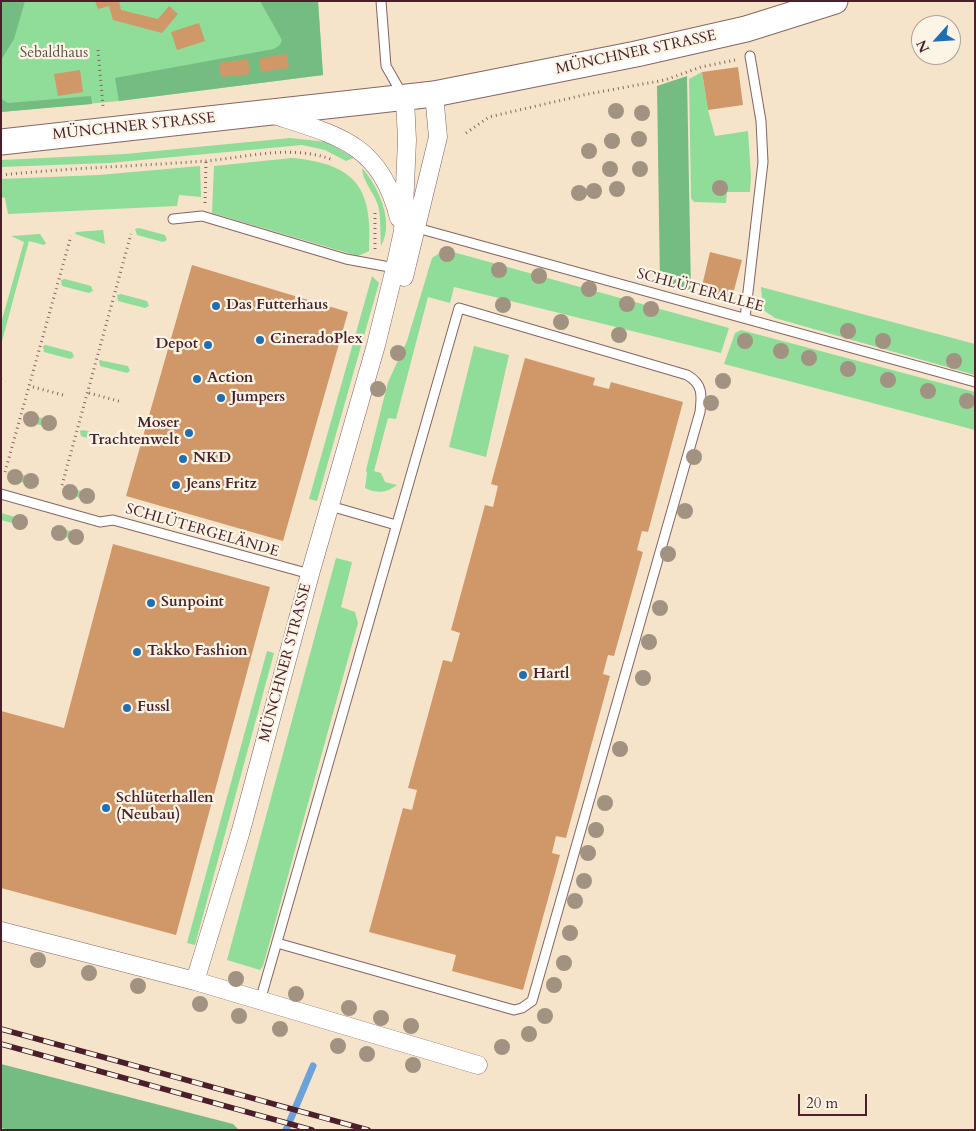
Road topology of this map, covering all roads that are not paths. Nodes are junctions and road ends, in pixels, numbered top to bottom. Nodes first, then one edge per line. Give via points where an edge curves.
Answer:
1 (381, 1) edge
2 (835, 1) edge
3 (750, 56) road end
4 (434, 94) junction
5 (405, 99) junction
6 (266, 113) junction
7 (1, 142) edge
8 (172, 219) dead end
9 (410, 230) junction
10 (395, 268) junction
11 (745, 318) junction
12 (376, 345) junction
13 (975, 382) edge
14 (1, 494) edge
15 (330, 506) junction
16 (396, 525) junction
17 (310, 574) junction
18 (1, 931) edge
19 (277, 943) junction
20 (195, 981) junction
21 (260, 1001) junction
22 (478, 1065) dead end

1 - 5 lane via 386,66
2 - 4 main road, MÜNCHNER STRASSE via 746,29
3 - 11 lane via 761,122 763,162
4 - 5 main road, MÜNCHNER STRASSE
4 - 9 street, MÜNCHNER STRASSE via 438,137
5 - 6 main road, MÜNCHNER STRASSE
5 - 9 street, MÜNCHNER STRASSE
6 - 7 main road, MÜNCHNER STRASSE
6 - 9 street, MÜNCHNER STRASSE via 324,131 364,152 385,182
8 - 10 lane via 202,216 346,260
9 - 10 street, MÜNCHNER STRASSE
9 - 11 lane, SCHLÜTERALLEE
9 - 12 street, MÜNCHNER STRASSE via 391,328
10 - 12 street, MÜNCHNER STRASSE
11 - 13 lane, SCHLÜTERALLEE
12 - 15 street, MÜNCHNER STRASSE
14 - 17 lane, SCHLÜTERGELÄNDE via 100,522 113,520
15 - 16 lane
15 - 17 street, MÜNCHNER STRASSE
16 - 19 lane
16 - 19 lane via 459,308 687,375 700,386 700,412 532,1001 514,1010
17 - 20 street, MÜNCHNER STRASSE via 240,834
18 - 20 street
19 - 21 lane
20 - 21 street
21 - 22 street

